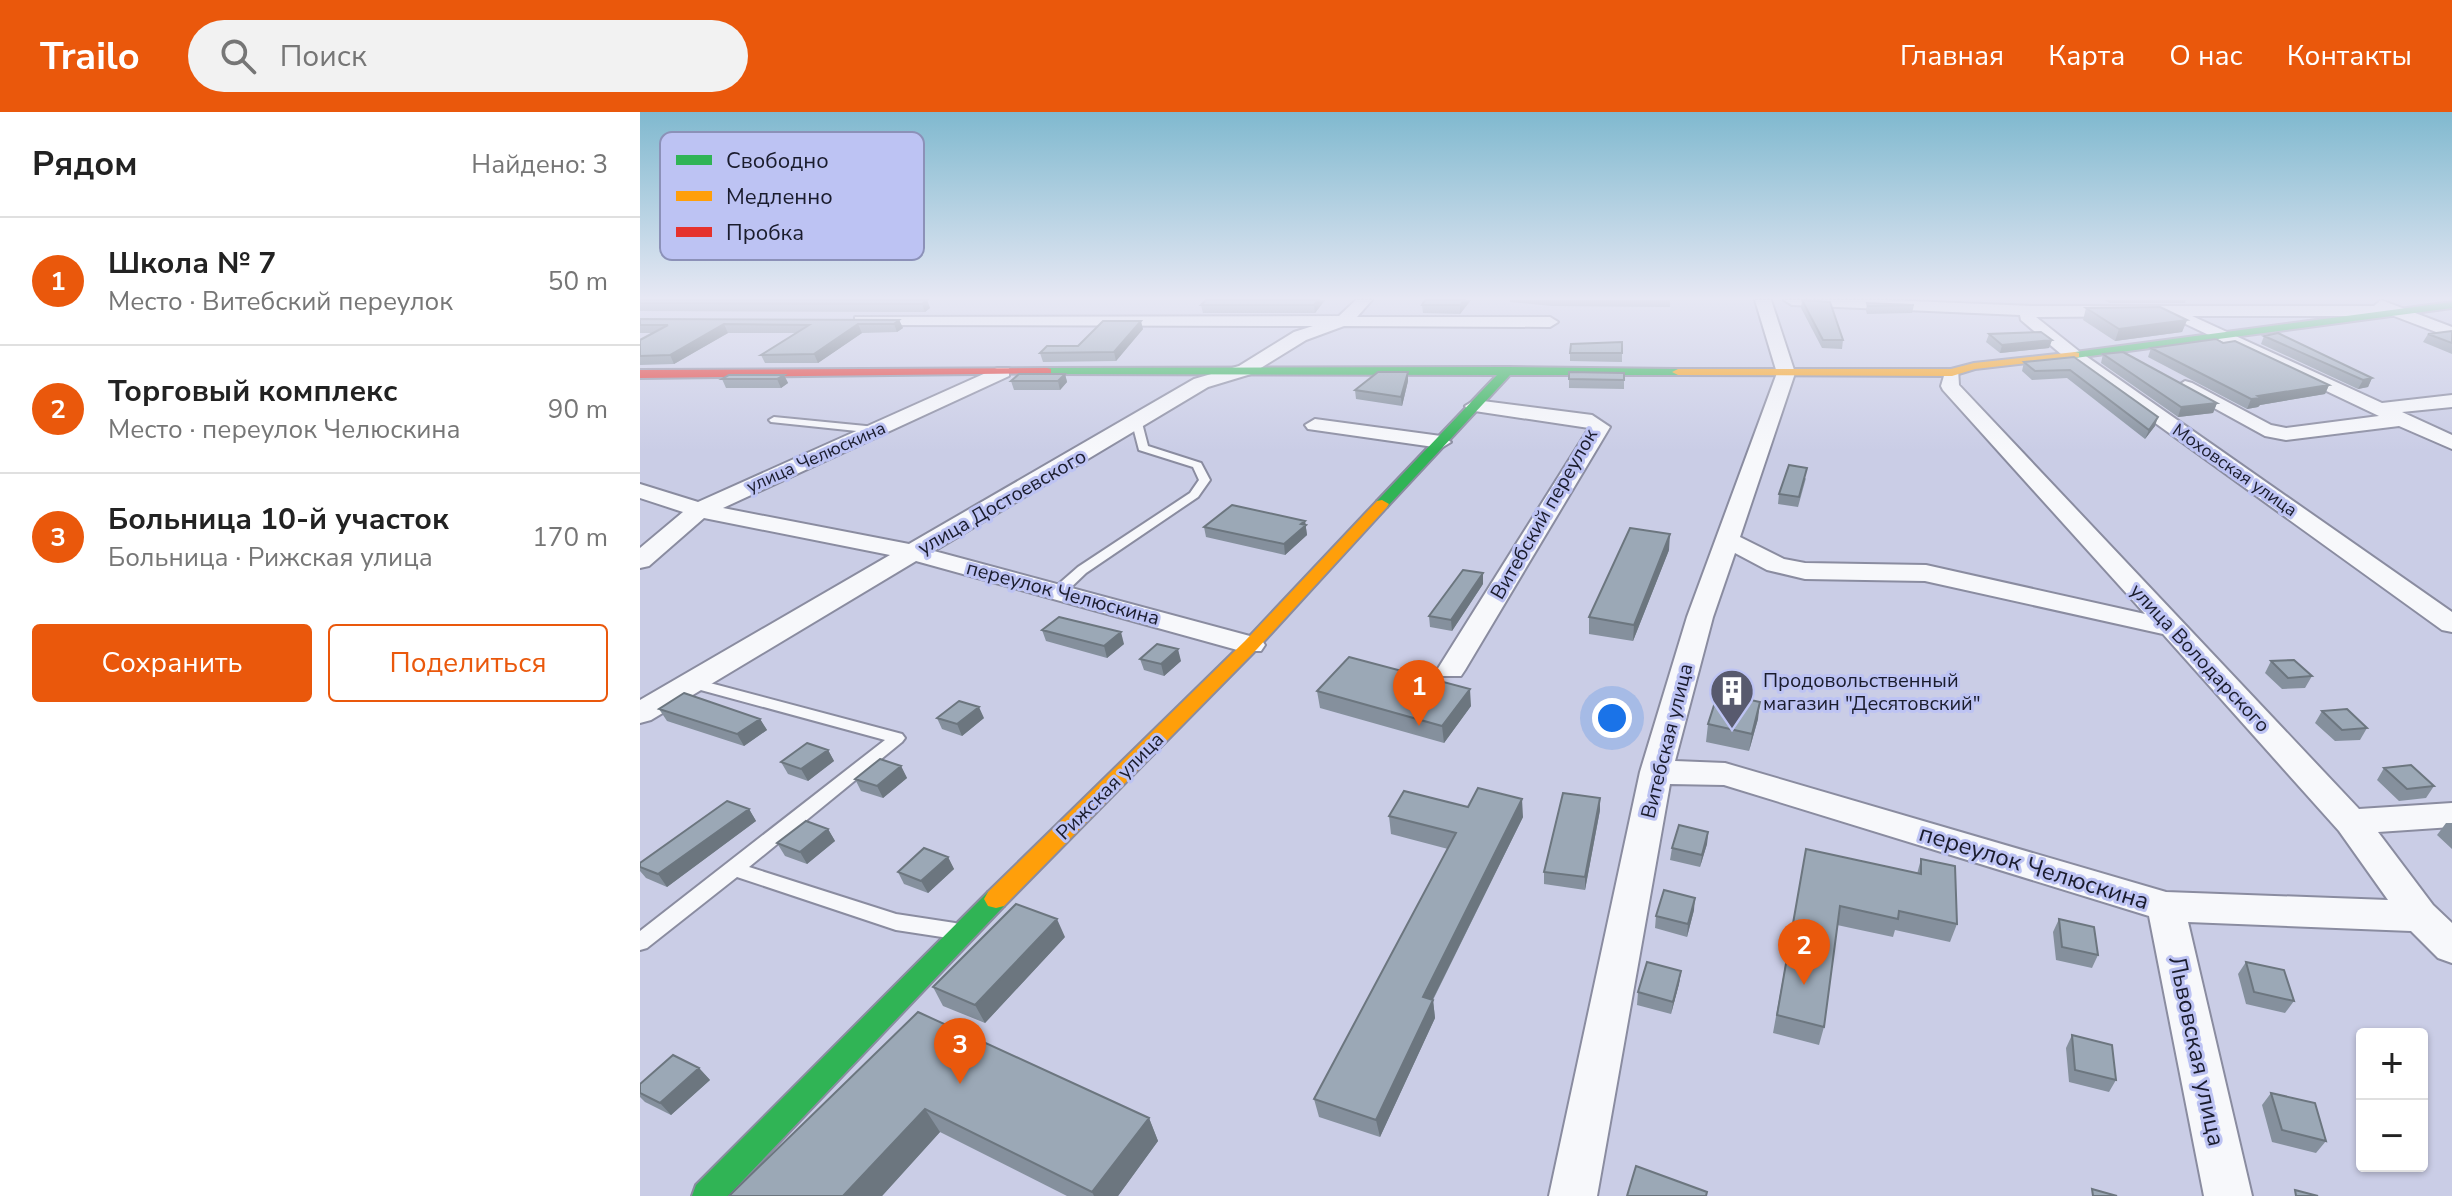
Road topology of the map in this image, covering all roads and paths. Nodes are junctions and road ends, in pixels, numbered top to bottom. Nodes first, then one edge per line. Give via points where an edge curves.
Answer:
1 (1276, 351) edge
2 (1779, 351) edge
3 (2067, 351) edge
4 (2117, 351) joint
5 (2256, 351) edge
6 (2074, 356) junction
7 (2144, 365) edge
8 (1245, 370) junction
9 (1508, 370) junction
10 (1003, 372) junction
11 (1786, 373) junction
12 (1952, 373) junction
13 (640, 374) edge
14 (2170, 379) edge
15 (2452, 401) edge
16 (1475, 406) junction
17 (2382, 409) junction
18 (2404, 419) junction
19 (774, 420) dead end
20 (1137, 423) junction
21 (1315, 425) dead end
22 (876, 430) junction
23 (1441, 442) junction
24 (2452, 443) edge
25 (640, 491) edge
26 (699, 510) junction
27 (1727, 540) junction
28 (915, 553) junction
29 (640, 561) edge
30 (1059, 591) junction
31 (2452, 624) edge
32 (2172, 628) junction
33 (1251, 645) junction
34 (1451, 670) dead end
35 (691, 683) junction
36 (640, 713) edge
37 (1656, 772) junction
38 (2452, 815) edge
39 (2351, 822) junction
40 (734, 869) junction
41 (2166, 907) junction
42 (2420, 916) junction
43 (963, 932) junction
44 (640, 942) edge
45 (2452, 947) edge
46 (707, 1196) edge
47 (1573, 1196) edge
48 (2228, 1196) edge

1 - 8 street, улица Достоевского
2 - 11 street
3 - 6 street, Моховская улица
4 - 6 street
4 - 7 street
5 - 17 street
6 - 12 street
6 - 31 street, Моховская улица
8 - 9 street
8 - 10 street
8 - 20 street, улица Достоевского via 1201,383
9 - 11 street
9 - 16 street, Рижская улица
10 - 13 street
10 - 22 street, улица Челюскина
11 - 12 street
11 - 27 street, Витебская улица
12 - 32 street, улица Володарского via 1950,386
14 - 18 street via 2265,430 2286,434
15 - 17 street
16 - 23 street, Рижская улица
16 - 34 street, Витебский переулок via 1592,421 1600,427
17 - 18 street
18 - 24 street
19 - 22 lane
20 - 28 street, улица Достоевского
20 - 30 lane via 1143,448 1197,465 1205,480 1194,495
21 - 23 street
22 - 26 street, улица Челюскина
23 - 33 street, Рижская улица
25 - 26 street, переулок Челюскина
26 - 28 street, переулок Челюскина
26 - 29 street, улица Челюскина
27 - 32 street via 1776,565 1805,571 1926,573
27 - 37 street, Витебская улица
28 - 30 street, переулок Челюскина
28 - 35 street, улица Достоевского
30 - 33 street, переулок Челюскина
32 - 39 street, улица Володарского
33 - 43 street, Рижская улица
35 - 36 street, улица Достоевского
35 - 40 lane via 897,738
37 - 41 street, переулок Челюскина via 1725,774
37 - 47 street, Витебская улица
38 - 39 street
39 - 42 street, улица Володарского
40 - 43 lane via 896,922
40 - 44 lane
41 - 42 street, переулок Челюскина
41 - 48 street, Львовская улица
42 - 45 street, улица Володарского
43 - 46 street, Рижская улица

